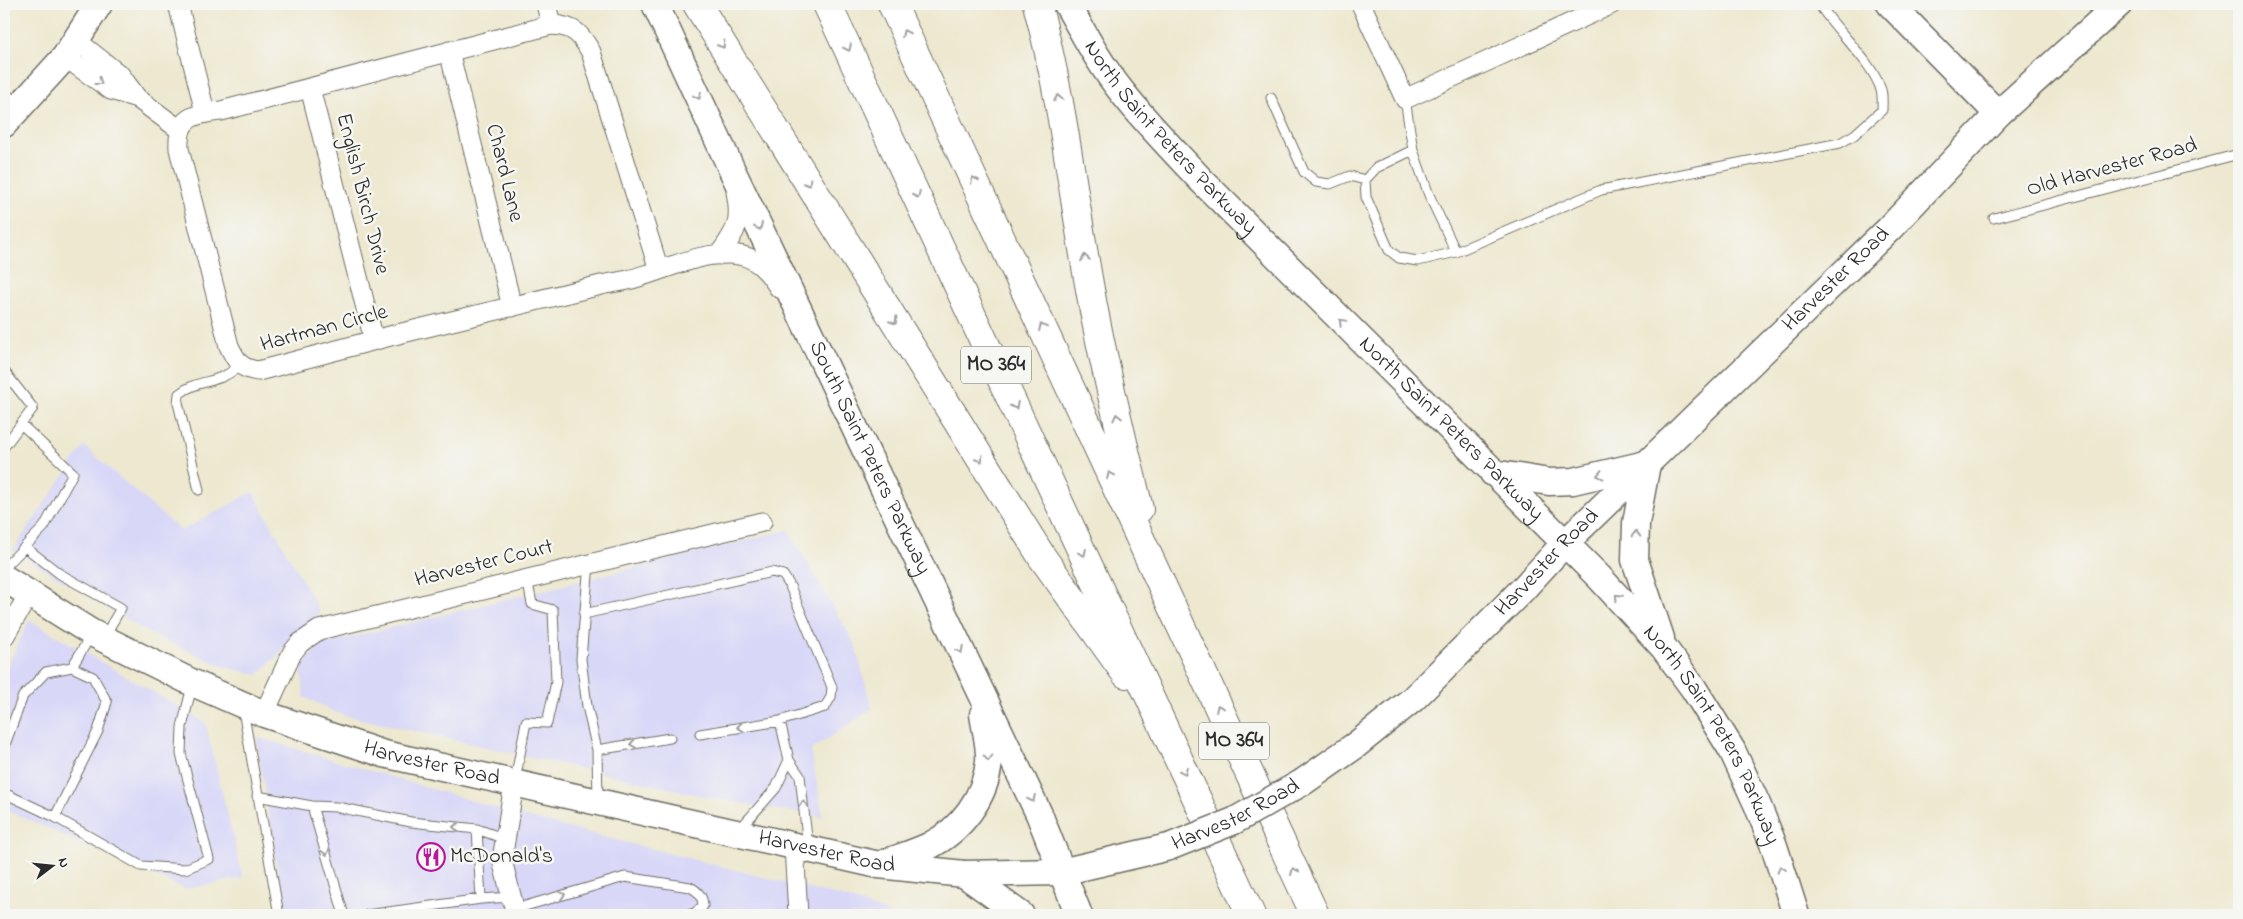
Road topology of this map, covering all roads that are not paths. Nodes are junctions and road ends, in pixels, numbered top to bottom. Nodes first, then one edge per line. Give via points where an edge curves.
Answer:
1 (99, 4) edge
2 (178, 4) edge
3 (546, 4) edge
4 (655, 4) edge
5 (696, 4) edge
6 (827, 4) edge
7 (892, 4) edge
8 (1037, 4) edge
9 (1067, 4) edge
10 (1361, 4) edge
11 (1612, 4) edge
12 (1819, 4) edge
13 (1890, 4) edge
14 (2119, 4) edge
15 (552, 25) junction
16 (71, 49) junction
17 (449, 51) junction
18 (310, 88) junction
19 (1271, 98) dead end
20 (1405, 100) junction
21 (9, 108) edge
22 (205, 112) junction
23 (1998, 114) junction
24 (180, 130) junction
25 (1413, 150) junction
26 (2239, 154) edge
27 (731, 168) junction
28 (1365, 180) junction
29 (1994, 218) dead end
30 (1456, 252) junction
31 (719, 255) junction
32 (659, 270) junction
33 (796, 305) junction
34 (512, 307) junction
35 (374, 340) junction
36 (240, 364) junction
37 (4, 371) edge
38 (21, 424) junction
39 (4, 447) edge
40 (1647, 464) junction
41 (1493, 473) junction
42 (199, 490) dead end
43 (762, 522) dead end
44 (1564, 544) junction
45 (25, 547) junction
46 (589, 563) junction
47 (1153, 567) junction
48 (4, 568) edge
49 (4, 578) edge
50 (527, 578) junction
51 (30, 594) junction
52 (584, 614) junction
53 (97, 636) junction
54 (4, 637) edge
55 (1664, 648) junction
56 (72, 667) junction
57 (193, 683) junction
58 (980, 692) junction
59 (253, 710) junction
60 (780, 721) junction
61 (1164, 727) junction
62 (700, 734) dead end
63 (670, 738) dead end
64 (4, 747) edge
65 (596, 750) junction
66 (790, 760) junction
67 (514, 784) junction
68 (4, 793) edge
69 (257, 796) junction
70 (598, 803) junction
71 (312, 806) junction
72 (55, 818) junction
73 (477, 829) junction
74 (736, 833) junction
75 (505, 839) junction
76 (801, 848) junction
77 (879, 866) junction
78 (1061, 872) junction
79 (964, 874) junction
80 (481, 899) junction
81 (514, 907) edge
82 (278, 915) edge
83 (344, 915) edge
84 (367, 915) edge
85 (686, 915) edge
86 (798, 915) edge
87 (1021, 915) edge
88 (1079, 915) edge
89 (1251, 915) edge
90 (1315, 915) edge
91 (1796, 915) edge

1 - 16 main road
2 - 22 street
3 - 15 street
4 -> 27 main road, South Saint Peters Parkway
5 -> 61 highway via 1042,557
6 -> 61 highway, MO 364
47 -> 7 highway, MO 364
47 -> 8 highway via 1090,295 1058,95
41 -> 9 main road, North Saint Peters Parkway via 1153,128 1121,91
10 - 20 street
11 - 20 street
12 - 30 lane via 1873,73 1882,92 1882,110 1854,134 1840,143 1601,190
13 - 23 main road
14 - 23 main road, Harvester Road
15 - 17 street
15 - 32 street via 566,26 581,35 591,52
16 - 21 main road
16 - 24 street via 121,76 137,98
17 - 18 street
17 - 34 street, Chard Lane
18 - 22 street via 221,111
18 - 35 street, English Birch Drive
19 - 28 lane via 1304,172 1316,182 1330,184 1350,176
20 - 25 lane
22 - 24 street via 190,117
23 - 40 main road, Harvester Road via 1889,229
24 - 36 street, Hartman Circle via 179,149 229,346
25 - 28 lane via 1376,168
25 - 30 lane via 1429,196
26 - 29 lane, Old Harvester Road
27 - 31 street via 740,212 730,239
27 -> 33 main road, South Saint Peters Parkway
28 - 30 lane via 1366,197 1389,250 1399,258 1418,261
31 - 32 street, Hartman Circle
31 - 33 street, Hartman Circle via 735,254 752,259
32 - 34 street, Hartman Circle
33 -> 58 main road, South Saint Peters Parkway
34 - 35 street, Hartman Circle
35 - 36 street, Hartman Circle via 258,371 245,369
36 - 42 lane via 224,377 186,388 179,394 178,403
37 - 38 lane via 33,408
38 - 39 lane
38 - 45 lane via 73,473 44,527
40 -> 41 main road via 1573,481 1540,481
40 - 44 main road, Harvester Road
55 -> 40 main road via 1635,560 1636,523
41 - 44 main road, North Saint Peters Parkway
43 - 46 street, Harvester Court
55 -> 44 main road, North Saint Peters Parkway
44 - 78 main road, Harvester Road, bridge via 1413,698 1303,782 1234,821 1169,847
45 - 48 lane
45 - 53 lane via 60,574 121,608
46 - 50 street, Harvester Court
46 - 52 lane
90 -> 47 highway, MO 364
49 - 51 main road, Harvester Road
50 - 59 street, Harvester Court via 319,630 300,643
50 - 67 lane via 532,604 553,610 556,682 547,723 526,722
51 - 53 main road, Harvester Road
51 - 54 street
52 - 60 lane via 772,572 783,575 832,687 825,707
52 - 65 lane via 581,659
53 - 56 lane
53 - 57 main road, Harvester Road
91 -> 55 main road, North Saint Peters Parkway via 1758,804 1732,750
56 - 64 lane via 46,672 23,696
56 - 72 lane via 94,677 107,702 98,731
57 - 59 main road, Harvester Road
57 - 72 lane via 182,727 182,754 210,859 185,869 141,866
58 -> 77 main road via 989,759 985,782 977,800 960,825 930,845
58 -> 78 main road, South Saint Peters Parkway via 1039,814
59 - 67 main road, Harvester Road via 384,754
59 - 69 lane
60 -> 62 lane
60 - 66 lane
61 -> 89 highway, MO 364
63 -> 65 lane
65 - 70 lane
66 - 74 lane via 776,788
76 -> 66 lane via 800,776
67 - 70 main road, Harvester Road
67 - 75 street
68 - 72 lane
69 - 71 lane
69 - 82 lane
70 - 74 main road, Harvester Road
73 -> 71 lane
71 -> 83 lane
73 - 75 lane
73 - 80 lane
74 - 76 main road, Harvester Road
75 - 81 street via 502,860
76 - 77 main road, Harvester Road
76 - 86 street
77 - 79 main road, Harvester Road
78 - 79 main road, Harvester Road
78 - 88 main road, South Saint Peters Parkway
79 - 87 main road
80 - 81 lane
80 - 84 lane
81 -> 85 lane via 625,876 697,890 703,906

